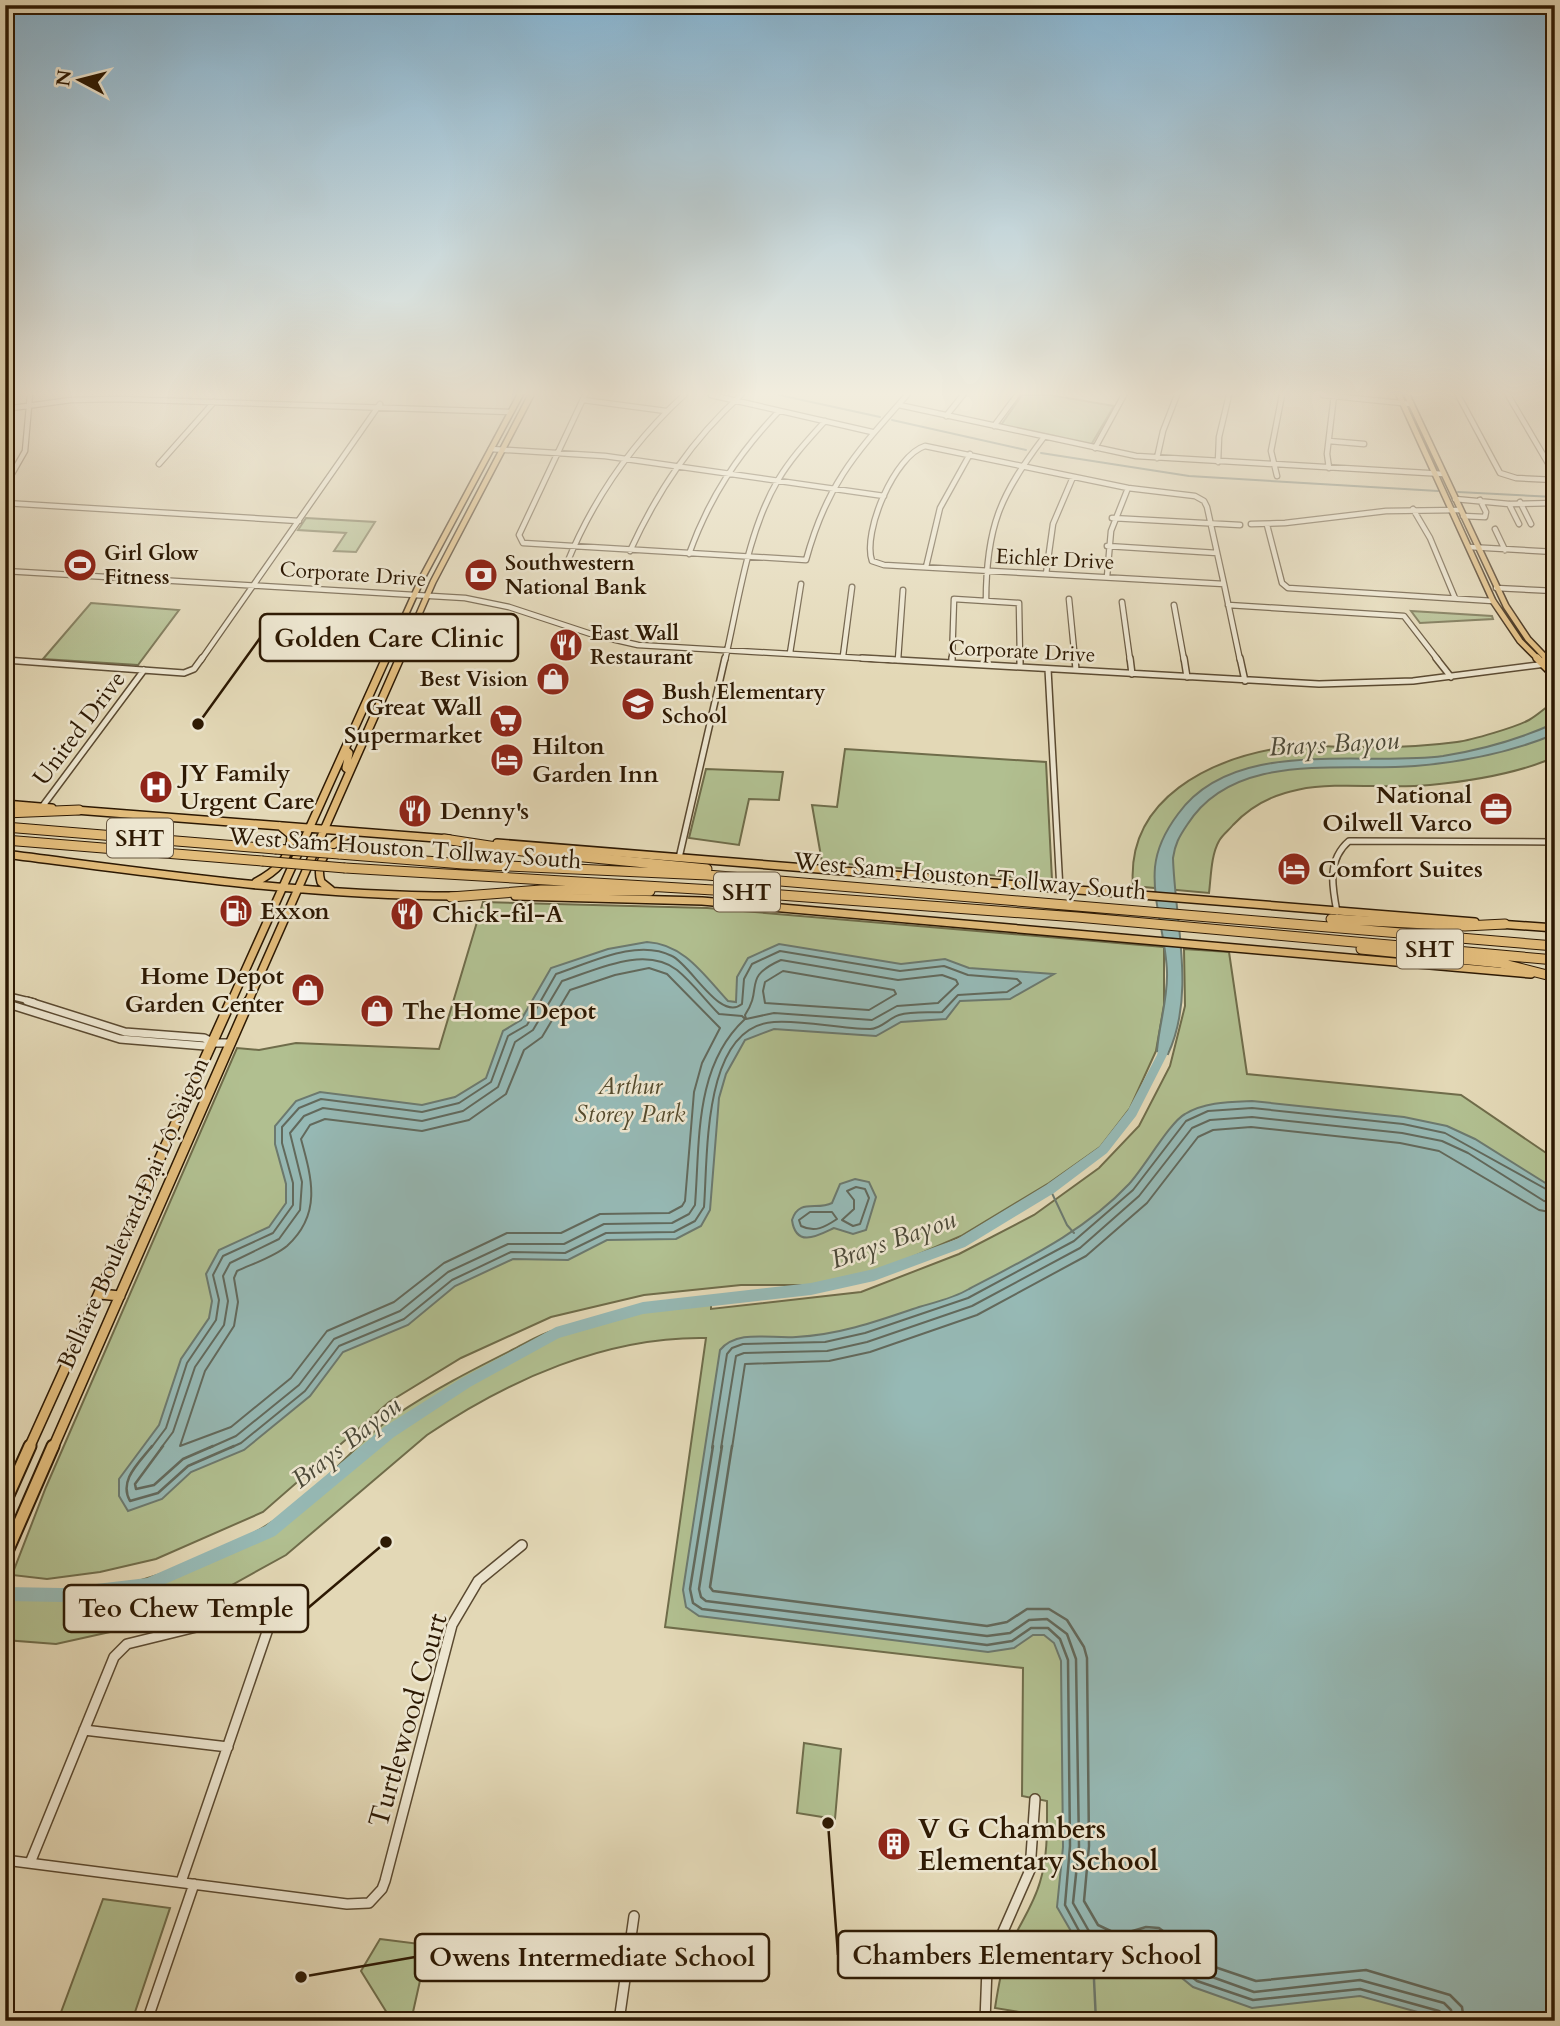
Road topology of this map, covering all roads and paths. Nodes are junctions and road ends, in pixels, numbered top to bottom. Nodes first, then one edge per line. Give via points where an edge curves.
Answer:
1 (830, 489) edge
2 (321, 490) edge
3 (476, 490) edge
4 (540, 490) edge
5 (603, 490) edge
6 (658, 490) edge
7 (716, 490) edge
8 (773, 490) edge
9 (834, 490) edge
10 (888, 490) edge
11 (948, 490) edge
12 (1006, 490) edge
13 (1067, 490) edge
14 (1127, 490) edge
15 (1140, 490) edge
16 (1442, 490) edge
17 (1451, 490) edge
18 (467, 492) joint
19 (480, 492) joint
20 (884, 496) junction
21 (1455, 499) junction
22 (1480, 500) junction
23 (1520, 502) junction
24 (5, 503) edge
25 (1555, 503) edge
26 (1508, 504) junction
27 (1413, 509) junction
28 (1451, 509) junction
29 (1462, 513) junction
30 (466, 518) junction
31 (1112, 518) junction
32 (299, 521) junction
33 (1210, 524) junction
34 (1251, 524) dead end
35 (1519, 524) dead end
36 (1531, 524) dead end
37 (1240, 525) dead end
38 (1267, 525) junction
39 (1495, 529) dead end
40 (1107, 546) junction
41 (573, 548) junction
42 (1469, 548) junction
43 (1478, 548) junction
44 (1505, 550) junction
45 (630, 551) junction
46 (1555, 552) edge
47 (1217, 553) junction
48 (434, 554) junction
49 (689, 554) junction
50 (446, 555) junction
51 (747, 558) junction
52 (567, 563) dead end
53 (926, 568) junction
54 (5, 571) edge
55 (985, 571) junction
56 (1046, 574) junction
57 (1107, 578) junction
58 (1483, 581) junction
59 (802, 584) dead end
60 (1224, 584) junction
61 (1495, 584) junction
62 (253, 586) junction
63 (852, 587) dead end
64 (903, 590) dead end
65 (1555, 591) edge
66 (414, 596) junction
67 (426, 597) junction
68 (1455, 598) junction
69 (1069, 599) dead end
70 (1493, 600) junction
71 (986, 601) junction
72 (1122, 602) dead end
73 (1174, 605) dead end
74 (1228, 606) junction
75 (1506, 622) junction
76 (1516, 622) junction
77 (727, 650) junction
78 (790, 653) junction
79 (843, 656) junction
80 (5, 660) edge
81 (898, 660) junction
82 (952, 663) junction
83 (1543, 665) junction
84 (1553, 665) edge
85 (1020, 667) junction
86 (1048, 669) junction
87 (144, 670) junction
88 (1076, 670) junction
89 (1132, 674) junction
90 (1555, 676) edge
91 (379, 677) junction
92 (1187, 677) junction
93 (1451, 677) junction
94 (1245, 681) junction
95 (372, 693) junction
96 (383, 696) junction
97 (374, 717) junction
98 (346, 750) junction
99 (350, 771) junction
100 (5, 804) edge
101 (42, 807) junction
102 (79, 810) junction
103 (318, 811) junction
104 (5, 813) edge
105 (331, 816) junction
106 (279, 826) junction
107 (5, 827) edge
108 (289, 827) junction
109 (310, 828) junction
110 (325, 830) junction
111 (354, 832) junction
112 (5, 839) edge
113 (444, 839) junction
114 (1555, 842) edge
115 (5, 854) edge
116 (679, 858) junction
117 (789, 882) junction
118 (253, 883) junction
119 (283, 886) junction
120 (299, 888) junction
121 (319, 889) junction
122 (713, 890) junction
123 (1060, 890) junction
124 (331, 891) junction
125 (451, 897) junction
126 (277, 901) junction
127 (291, 906) junction
128 (1337, 912) junction
129 (1307, 924) junction
130 (1505, 924) junction
131 (1555, 928) edge
132 (1306, 938) junction
133 (1555, 946) edge
134 (1555, 960) edge
135 (1555, 976) edge
136 (5, 995) edge
137 (27, 999) junction
138 (5, 1003) edge
139 (20, 1006) junction
140 (110, 1027) junction
141 (104, 1034) junction
142 (214, 1042) junction
143 (231, 1043) junction
144 (100, 1294) junction
145 (120, 1296) junction
146 (5, 1502) edge
147 (522, 1545) dead end
148 (5, 1556) edge
149 (84, 1730) junction
150 (228, 1747) junction
151 (1035, 1799) dead end
152 (5, 1860) edge
153 (30, 1863) junction
154 (181, 1882) junction
155 (194, 1884) junction
156 (634, 1916) dead end
157 (147, 2021) edge
158 (619, 2021) edge
159 (985, 2021) edge

1 - 51 street via 806,560
2 - 32 street
3 - 19 main road
4 - 41 street via 519,535 523,543
5 - 41 street
6 - 45 street
7 - 49 street
8 - 51 street
9 - 20 street
10 - 20 street
11 - 53 street via 930,534
12 - 55 street via 993,519
13 - 56 street via 1047,544
14 - 31 street
15 - 33 street via 1199,497 1206,503
16 - 28 main road
17 - 21 main road
18 - 30 main road via 473,495
18 - 48 main road, Bellaire Boulevard;Đại Lộ Sàigòn
19 - 30 main road, Bellaire Boulevard;Đại Lộ Sàigòn
20 - 53 street, Eichler Drive via 867,553 872,561 884,565
21 - 22 street
21 - 29 main road
22 - 26 street
22 - 29 street via 1485,517
23 - 25 street
23 - 26 street
23 - 36 street
24 - 32 street
26 - 35 street
27 - 28 street
27 - 38 street
27 - 68 street
28 - 29 street
28 - 42 main road
29 - 43 main road
30 - 50 main road, Bellaire Boulevard;Đại Lộ Sàigòn
31 - 33 street
31 - 40 street
32 - 62 street
33 - 37 street
33 - 47 street
34 - 38 street
38 - 68 street via 1284,587
39 - 44 street
40 - 47 street
40 - 57 street
41 - 45 street
41 - 52 street
42 - 43 street
42 - 58 main road
43 - 44 street
43 - 61 main road
44 - 46 street
45 - 49 street
47 - 60 street
48 - 50 main road
48 - 66 main road, Bellaire Boulevard;Đại Lộ Sàigòn
49 - 51 street
50 - 67 main road, Bellaire Boulevard;Đại Lộ Sàigòn
51 - 77 street
53 - 55 street, Eichler Drive
54 - 62 street, Corporate Drive
55 - 56 street, Eichler Drive
55 - 71 street
56 - 57 street, Eichler Drive
57 - 60 street, Eichler Drive
58 - 61 main road
58 - 70 main road
59 - 78 street
60 - 74 street
61 - 65 street
61 - 76 main road
62 - 66 street, Corporate Drive
62 - 87 street via 194,669 184,673
63 - 79 street
64 - 81 street
66 - 67 street, Corporate Drive
66 - 91 main road, Bellaire Boulevard;Đại Lộ Sàigòn
67 - 77 street, Corporate Drive via 495,604 609,640
67 - 96 main road, Bellaire Boulevard;Đại Lộ Sàigòn
68 - 70 street
69 - 88 street
70 - 75 main road
71 - 82 street via 954,599
71 - 85 street via 1019,603
72 - 89 street
73 - 92 street
74 - 93 street via 1404,616
74 - 94 street
75 - 76 main road
75 - 83 main road
76 - 84 main road
77 - 78 street, Corporate Drive
77 - 116 street
78 - 79 street, Corporate Drive
79 - 81 street, Corporate Drive
80 - 87 street
81 - 82 street, Corporate Drive
82 - 85 street, Corporate Drive
83 - 84 street, Corporate Drive
83 - 90 main road
83 - 93 street, Corporate Drive
85 - 86 street, Corporate Drive
86 - 88 street, Corporate Drive
86 - 123 street
87 - 101 street, United Drive
88 - 89 street, Corporate Drive
89 - 92 street, Corporate Drive
91 - 95 main road, Bellaire Boulevard;Đại Lộ Sàigòn
91 - 96 main road
92 - 94 street, Corporate Drive
93 - 94 street, Corporate Drive via 1353,684
95 - 97 main road via 377,697
95 - 98 main road, Bellaire Boulevard;Đại Lộ Sàigòn
96 - 97 main road, Bellaire Boulevard;Đại Lộ Sàigòn
97 - 99 main road, Bellaire Boulevard;Đại Lộ Sàigòn
98 - 99 main road
98 - 103 main road, Bellaire Boulevard;Đại Lộ Sàigòn
99 - 105 main road, Bellaire Boulevard;Đại Lộ Sàigòn
100 - 101 main road
101 - 102 main road
102 - 104 highway
102 - 106 main road
103 - 108 main road
103 - 109 main road, Bellaire Boulevard;Đại Lộ Sàigòn
105 - 110 main road, Bellaire Boulevard;Đại Lộ Sàigòn
105 - 111 main road
106 - 108 main road
106 - 118 main road via 291,835 290,847 276,872
107 - 117 highway, West Sam Houston Tollway South / SHT, bridge via 339,854
108 - 109 main road
109 - 110 main road
109 - 119 main road, Bellaire Boulevard;Đại Lộ Sàigòn
110 - 111 main road
110 - 120 main road, Bellaire Boulevard;Đại Lộ Sàigòn
111 - 113 main road
111 - 124 main road via 333,843 320,869 321,882
112 - 122 highway, West Sam Houston Tollway South / SHT, bridge via 345,868
113 - 116 main road
113 - 117 highway via 522,851 776,875
114 - 128 street via 1349,841 1340,848 1332,871
115 - 118 main road
116 - 123 main road
117 - 129 highway, West Sam Houston Tollway South / SHT
118 - 119 main road
118 - 126 main road via 268,889
119 - 120 main road
119 - 126 main road, Bellaire Boulevard;Đại Lộ Sàigòn
120 - 121 main road
120 - 127 main road, Bellaire Boulevard;Đại Lộ Sàigòn
121 - 124 main road
121 - 127 main road
122 - 125 highway via 541,890
122 - 132 highway, West Sam Houston Tollway South / SHT
123 - 128 main road
124 - 125 main road
125 - 135 main road via 702,901
126 - 142 main road, Bellaire Boulevard;Đại Lộ Sàigòn
127 - 143 main road, Bellaire Boulevard;Đại Lộ Sàigòn
128 - 130 main road
129 - 130 highway via 1320,919
129 - 133 highway, West Sam Houston Tollway South / SHT
130 - 131 main road
132 - 134 highway, West Sam Houston Tollway South / SHT
132 - 135 highway via 1341,947 1500,963
136 - 137 street
137 - 139 street
137 - 140 street
138 - 139 street
139 - 141 street
140 - 141 street
140 - 142 street
141 - 142 street via 161,1044 205,1046
142 - 143 street
142 - 144 main road, Bellaire Boulevard;Đại Lộ Sàigòn
143 - 145 main road, Bellaire Boulevard;Đại Lộ Sàigòn
144 - 145 main road
144 - 146 main road, Bellaire Boulevard;Đại Lộ Sàigòn
145 - 148 main road, Bellaire Boulevard;Đại Lộ Sàigòn
147 - 155 street, Turtlewood Court via 478,1581 452,1625 382,1889 369,1903
149 - 150 street
149 - 150 street via 114,1657 127,1644 237,1617 261,1619 268,1629
149 - 153 street
150 - 154 street
151 - 159 street via 1030,1870 987,1968
152 - 153 street
153 - 154 street
154 - 155 street
155 - 157 street
156 - 158 street

